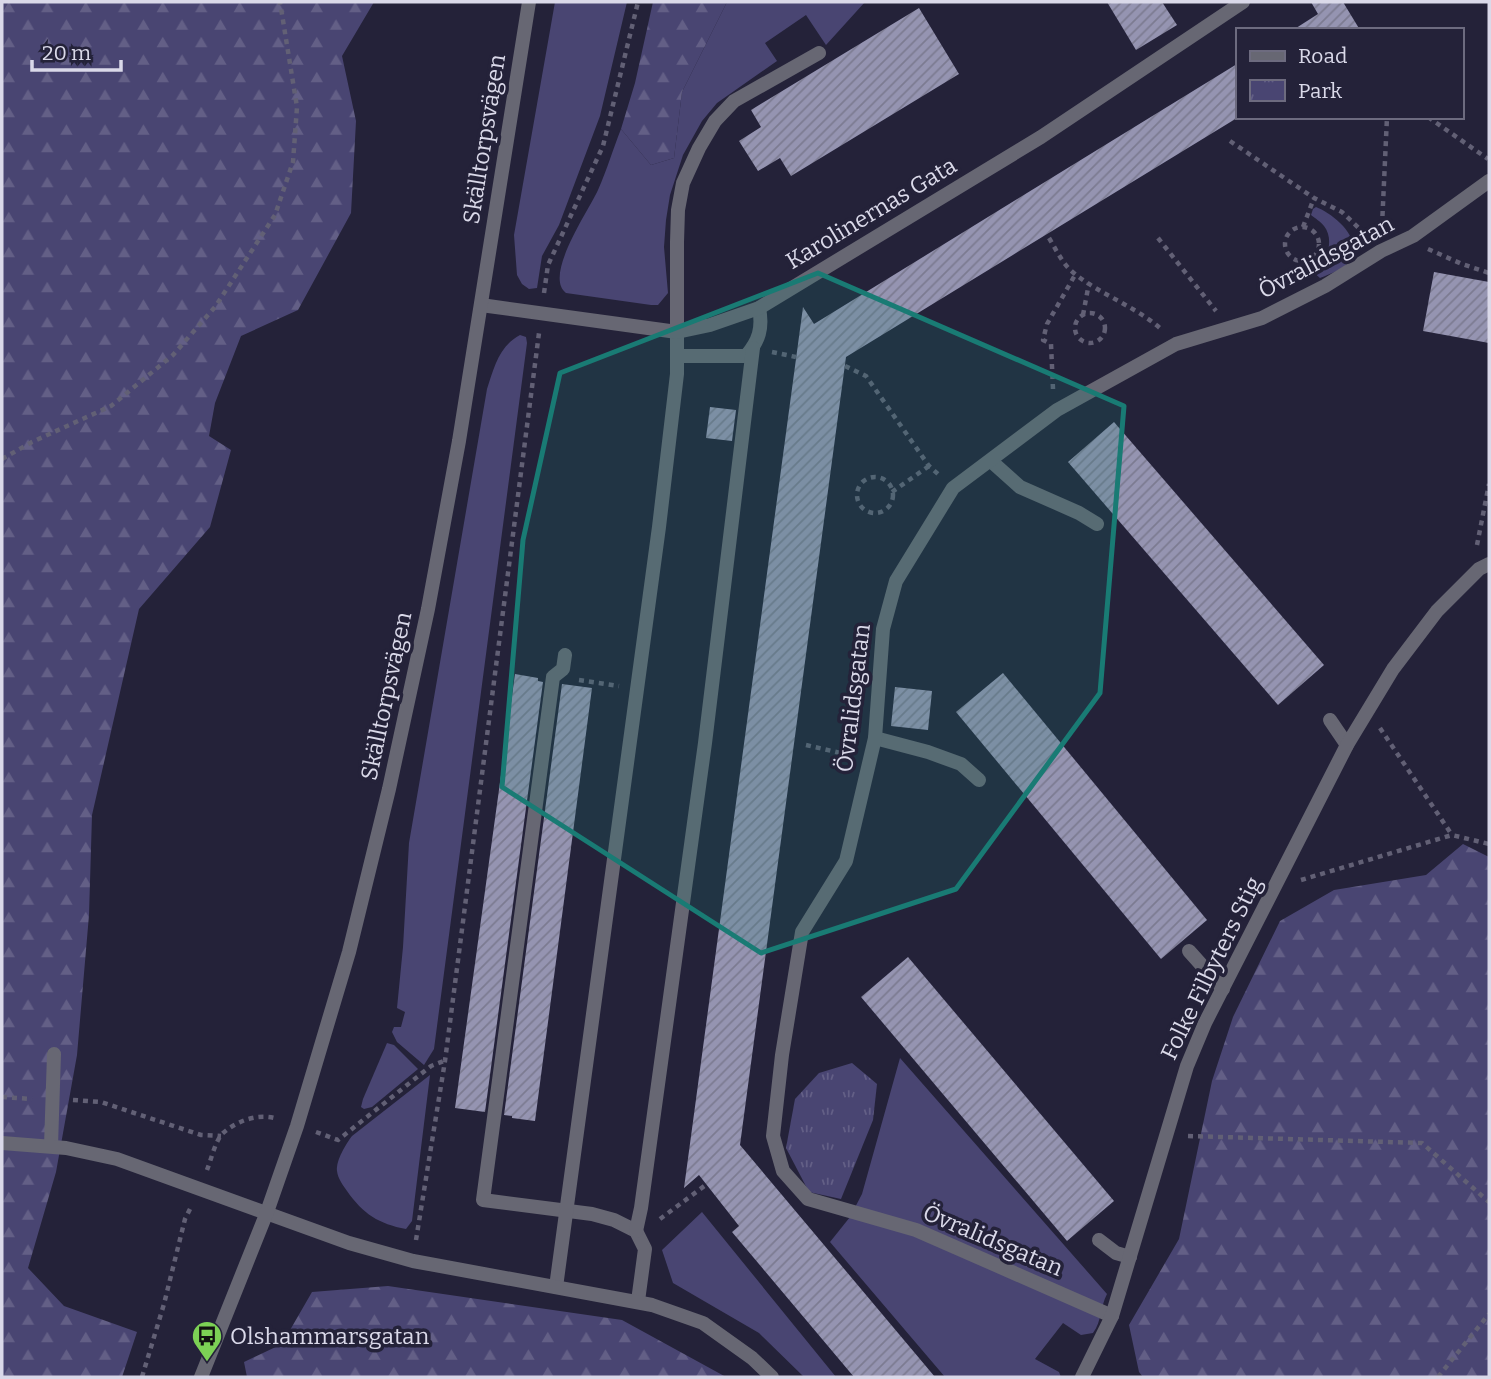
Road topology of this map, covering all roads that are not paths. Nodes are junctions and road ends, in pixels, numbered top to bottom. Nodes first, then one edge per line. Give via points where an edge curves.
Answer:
1 (529, 2) edge
2 (1243, 2) edge
3 (819, 53) dead end
4 (1489, 181) edge
5 (481, 305) junction
6 (759, 308) junction
7 (677, 332) junction
8 (753, 348) junction
9 (678, 356) junction
10 (990, 461) junction
11 (1097, 524) dead end
12 (1484, 567) edge
13 (565, 655) dead end
14 (1330, 720) dead end
15 (875, 738) junction
16 (1347, 746) junction
17 (979, 780) dead end
18 (1189, 951) dead end
19 (1223, 989) junction
20 (54, 1054) dead end
21 (2, 1143) edge
22 (51, 1146) junction
23 (267, 1212) junction
24 (566, 1212) junction
25 (636, 1231) junction
26 (1100, 1240) dead end
27 (1130, 1257) junction
28 (556, 1287) junction
29 (638, 1301) junction
30 (1112, 1316) junction
31 (201, 1377) edge
32 (772, 1377) edge
33 (1082, 1377) edge

1 - 5 street, Skälltorpsvägen
2 - 6 street, Karolinernas Gata via 1041,137
3 - 7 street via 734,102 715,121 699,148 683,183 678,210
4 - 10 street, Övralidsgatan via 1413,236 1325,286 1262,318 1176,344 1057,410
5 - 7 street, Karolinernas Gata
5 - 23 street, Skälltorpsvägen via 430,596 386,801 349,952 298,1126
6 - 7 street, Karolinernas Gata
6 - 8 street via 759,337
7 - 9 street
8 - 9 street via 739,358
8 - 25 street via 705,743
9 - 24 street
10 - 11 street via 1020,488
10 - 15 street, Övralidsgatan via 953,488 896,581 883,629
12 - 16 street, Folke Filbyters Stig via 1437,611 1393,669
13 - 24 street via 563,669 553,677 483,1200
14 - 16 street
15 - 17 street via 961,764
15 - 30 street, Övralidsgatan via 846,861 802,932 773,1136 783,1171 808,1199 916,1230
16 - 19 street, Folke Filbyters Stig
18 - 19 street
19 - 27 street, Folke Filbyters Stig via 1187,1066
20 - 22 street
21 - 22 street
22 - 23 street via 117,1159
23 - 28 street via 413,1261
23 - 31 street, Skälltorpsvägen
24 - 25 street via 614,1220
24 - 28 street
25 - 29 street via 645,1249
26 - 27 street
27 - 30 street, Folke Filbyters Stig
28 - 29 street
29 - 32 street via 703,1323
30 - 33 street, Folke Filbyters Stig

